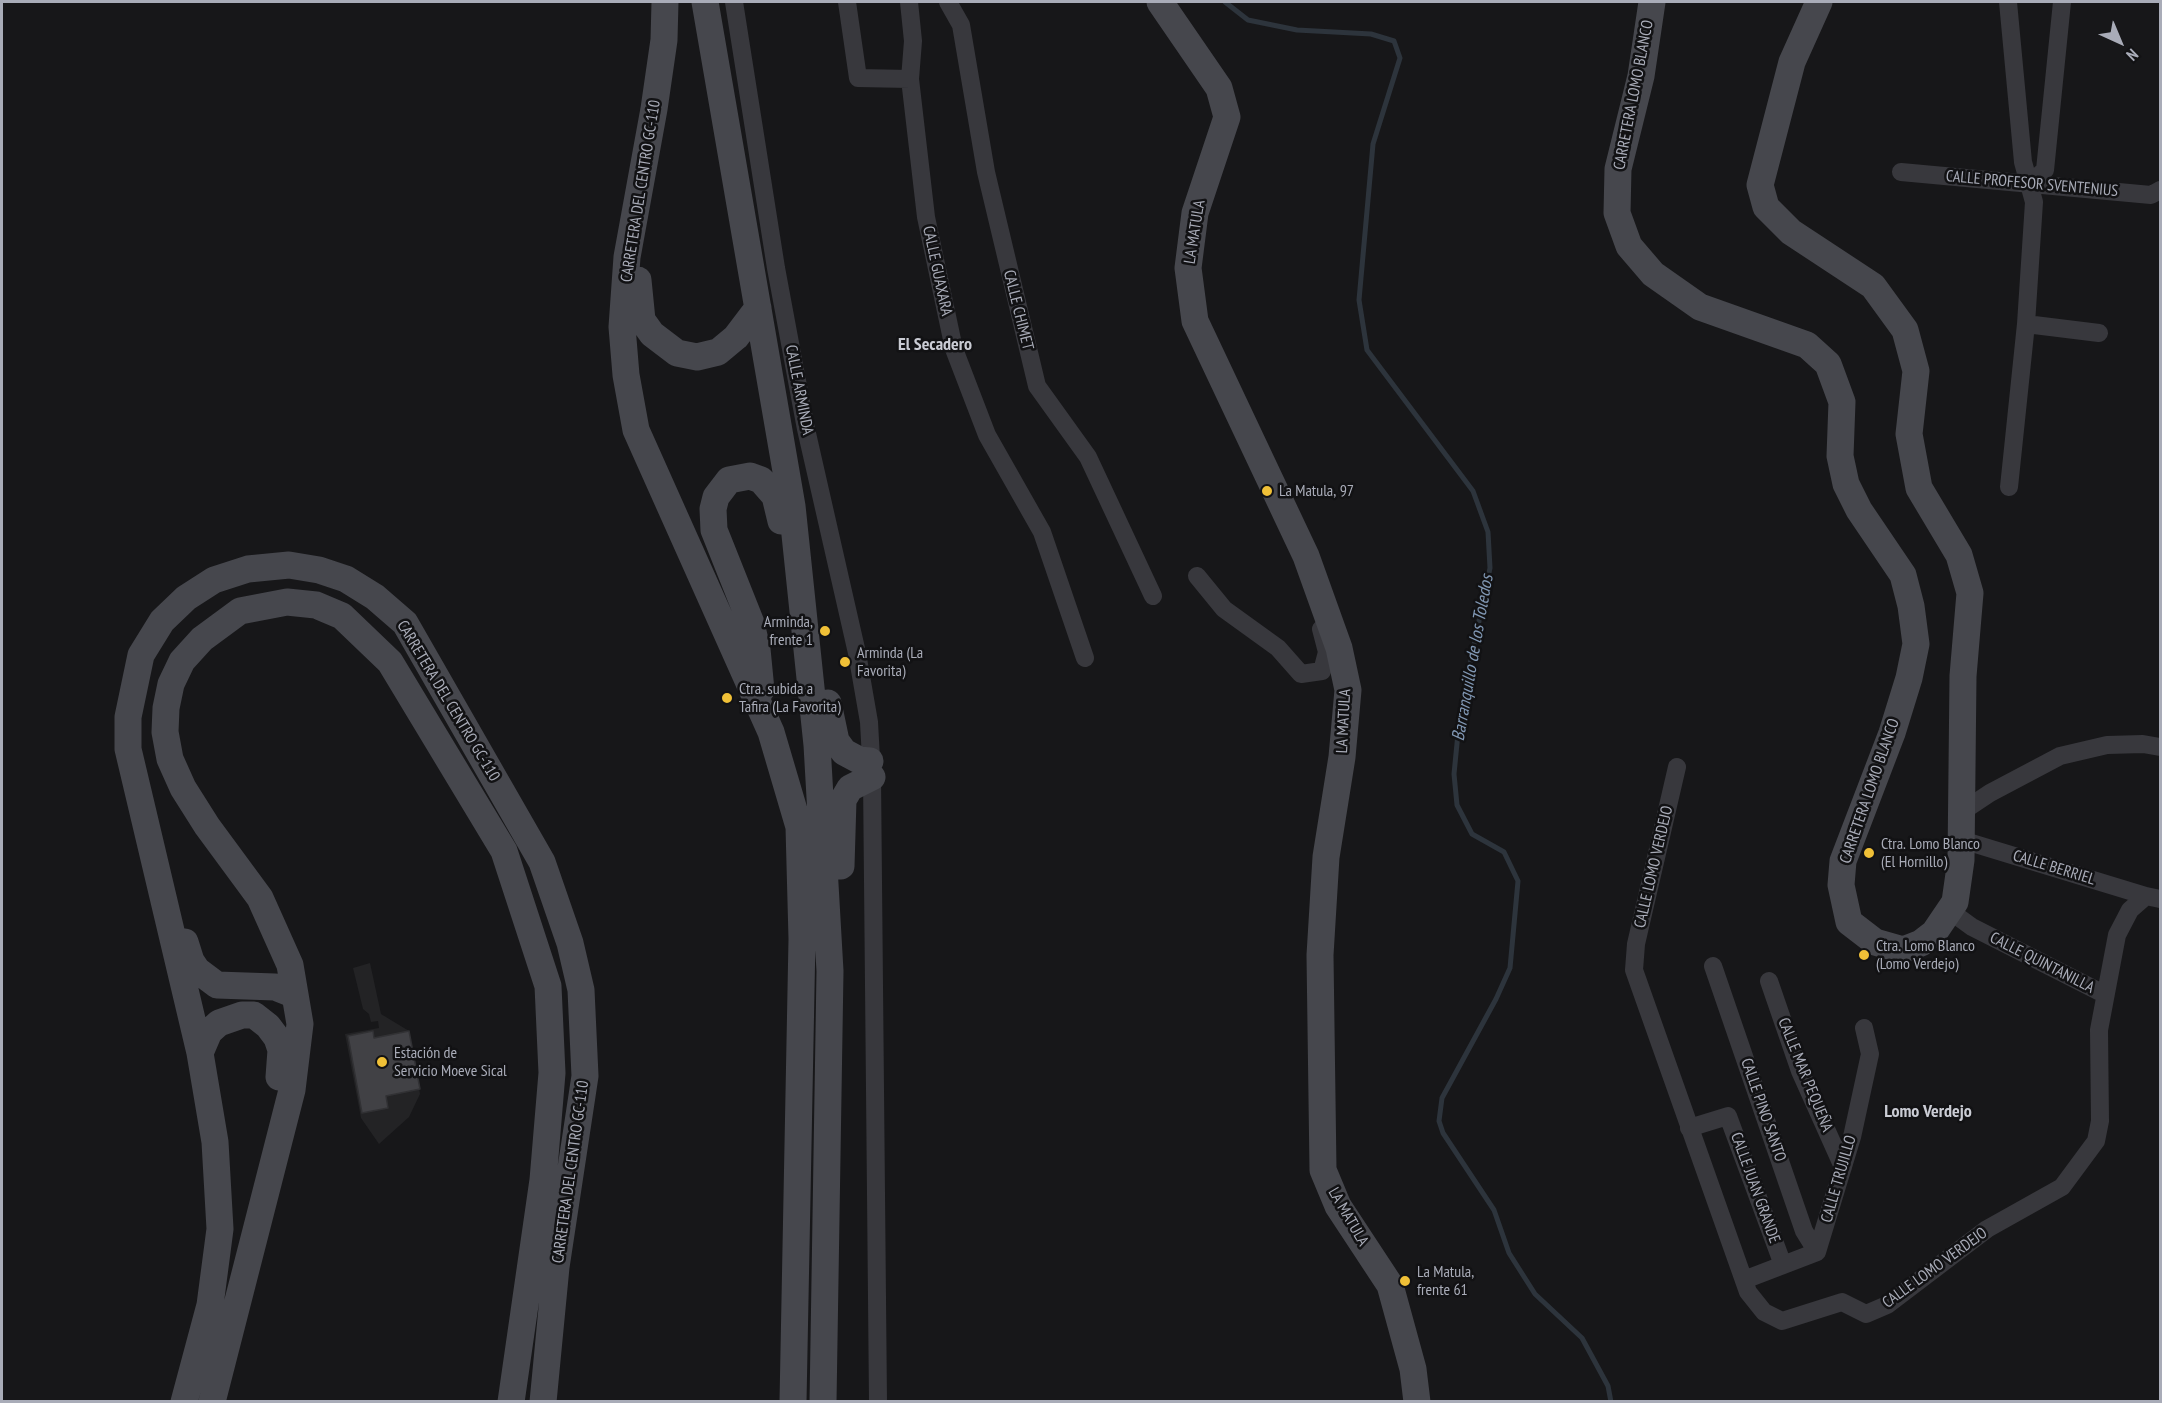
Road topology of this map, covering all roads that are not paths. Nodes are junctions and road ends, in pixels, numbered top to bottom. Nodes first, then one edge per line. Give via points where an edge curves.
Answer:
1 (665, 2) edge
2 (705, 2) edge
3 (723, 2) edge
4 (734, 2) edge
5 (847, 2) edge
6 (909, 2) edge
7 (948, 2) edge
8 (1160, 2) edge
9 (1652, 2) edge
10 (1819, 2) edge
11 (2008, 2) edge
12 (2062, 2) edge
13 (910, 79) junction
14 (1901, 172) dead end
15 (2030, 183) junction
16 (2160, 190) edge
17 (638, 200) junction
18 (747, 242) junction
19 (758, 308) junction
20 (2026, 324) junction
21 (2100, 333) dead end
22 (2009, 487) dead end
23 (1306, 556) junction
24 (1197, 576) dead end
25 (1153, 596) dead end
26 (807, 646) junction
27 (1085, 658) dead end
28 (768, 723) junction
29 (2160, 747) edge
30 (1677, 767) dead end
31 (871, 769) junction
32 (1963, 811) junction
33 (1962, 840) junction
34 (160, 886) junction
35 (2153, 897) edge
36 (1950, 911) junction
37 (829, 914) junction
38 (277, 935) junction
39 (1713, 966) dead end
40 (1769, 981) dead end
41 (243, 987) junction
42 (2104, 994) junction
43 (295, 995) junction
44 (1864, 1028) dead end
45 (200, 1053) junction
46 (1689, 1128) junction
47 (1843, 1167) junction
48 (269, 1176) junction
49 (1818, 1252) junction
50 (1783, 1265) junction
51 (1744, 1280) junction
52 (183, 1401) edge
53 (212, 1401) edge
54 (511, 1401) edge
55 (543, 1401) edge
56 (793, 1401) edge
57 (823, 1401) edge
58 (878, 1401) edge
59 (1417, 1401) edge

1 - 17 main road, CARRETERA DEL CENTRO GC-110 via 664,40
2 - 18 main road
3 - 18 main road via 721,25 734,96
4 - 31 street, CALLE ARMINDA via 804,418 857,653 869,722
5 - 13 street via 858,78
6 - 13 street, CALLE GUAXARA via 913,41
7 - 25 street, CALLE CHIMET via 961,25 986,172 1037,386 1088,457
8 - 23 main road, LA MATULA via 1220,88 1227,117 1195,213 1188,268 1195,321
9 - 36 main road, CARRETERA LOMO BLANCO via 1641,76 1618,169 1617,213 1629,246 1653,274 1700,307 1807,345 1828,364 1842,402 1840,456 1846,484 1903,575 1911,606 1916,644 1909,678 1843,861 1841,885 1849,922 1875,942 1903,950 1922,943
10 - 32 main road, CARRETERA LOMO BLANCO via 1792,62 1760,185 1766,207 1791,232 1873,286 1905,330 1916,371 1909,434 1919,488 1959,555 1970,593 1963,676
11 - 15 street via 2023,162
12 - 15 street via 2045,170
13 - 27 street, CALLE GUAXARA via 926,217 954,350 987,435 1042,532
14 - 15 street, CALLE PROFESOR SVENTENIUS
15 - 16 street, CALLE PROFESOR SVENTENIUS via 2151,195
15 - 20 street via 2034,202
17 - 19 main road via 638,291 642,320 652,334 677,353 697,357 718,352 736,337
17 - 28 main road, CARRETERA DEL CENTRO GC-110 via 627,257 622,327 636,430
18 - 19 main road
19 - 26 main road via 792,506
20 - 21 street
20 - 22 street
23 - 24 street via 1327,652 1322,671 1301,674 1278,648 1224,609
23 - 59 main road, LA MATULA via 1340,648 1348,690 1326,857 1320,955 1323,1170 1338,1206 1390,1285 1413,1369
26 - 28 main road via 776,496 761,480 750,476 729,480 712,509 714,530 751,623
26 - 31 main road via 830,708 836,741 844,752
26 - 37 main road
28 - 56 main road via 799,827 800,850 802,939
29 - 32 street via 2107,745 2060,756
30 - 46 street, CALLE LOMO VERDEJO via 1636,944 1634,970
31 - 37 main road via 843,800 841,874
31 - 58 street, CALLE ARMINDA
32 - 33 main road, CARRETERA LOMO BLANCO
33 - 35 street, CALLE BERRIEL
33 - 36 main road, CARRETERA LOMO BLANCO
34 - 41 main road via 197,970 217,984
34 - 45 main road, CARRETERA DEL CENTRO GC-110
34 - 55 main road, CARRETERA DEL CENTRO GC-110 via 128,749 128,717 141,655 162,621 186,598 214,580 248,569 289,565 319,570 346,579 375,597 405,623 542,862 570,943 581,990 585,1076 556,1267
35 - 42 street, CALLE LOMO VERDEJO via 2130,910 2117,935
36 - 42 street, CALLE QUINTANILLA via 1972,927
37 - 57 main road
38 - 41 main road via 269,963
38 - 43 main road, CARRETERA DEL CENTRO GC-110 via 290,965
38 - 54 main road, CARRETERA DEL CENTRO GC-110 via 260,898 183,788 170,759 165,708 182,661 202,639 240,611 287,602 316,605 342,616 390,662 504,851 548,986 552,1073 543,1180
39 - 49 street, CALLE PINO SANTO via 1804,1231
40 - 47 street, CALLE MAR PEQUEÑA via 1800,1071
41 - 43 main road via 275,987
42 - 51 street, CALLE LOMO VERDEJO via 2099,1030 2100,1121 2096,1141 2062,1187 1987,1229 1887,1305 1866,1314 1842,1302 1782,1321 1764,1312
43 - 48 main road, CARRETERA DEL CENTRO GC-110 via 300,1024 292,1090
44 - 47 street, CALLE TRUJILLO via 1870,1054
45 - 48 main road via 209,1032 219,1023 242,1015 254,1016 277,1038 281,1068 270,1121
45 - 52 main road, CARRETERA DEL CENTRO GC-110 via 215,1142 220,1229 210,1305
46 - 50 street, CALLE JUAN GRANDE via 1728,1116
46 - 51 street, CALLE LOMO VERDEJO
47 - 49 street, CALLE TRUJILLO
48 - 53 main road, CARRETERA DEL CENTRO GC-110
49 - 50 street
50 - 51 street

